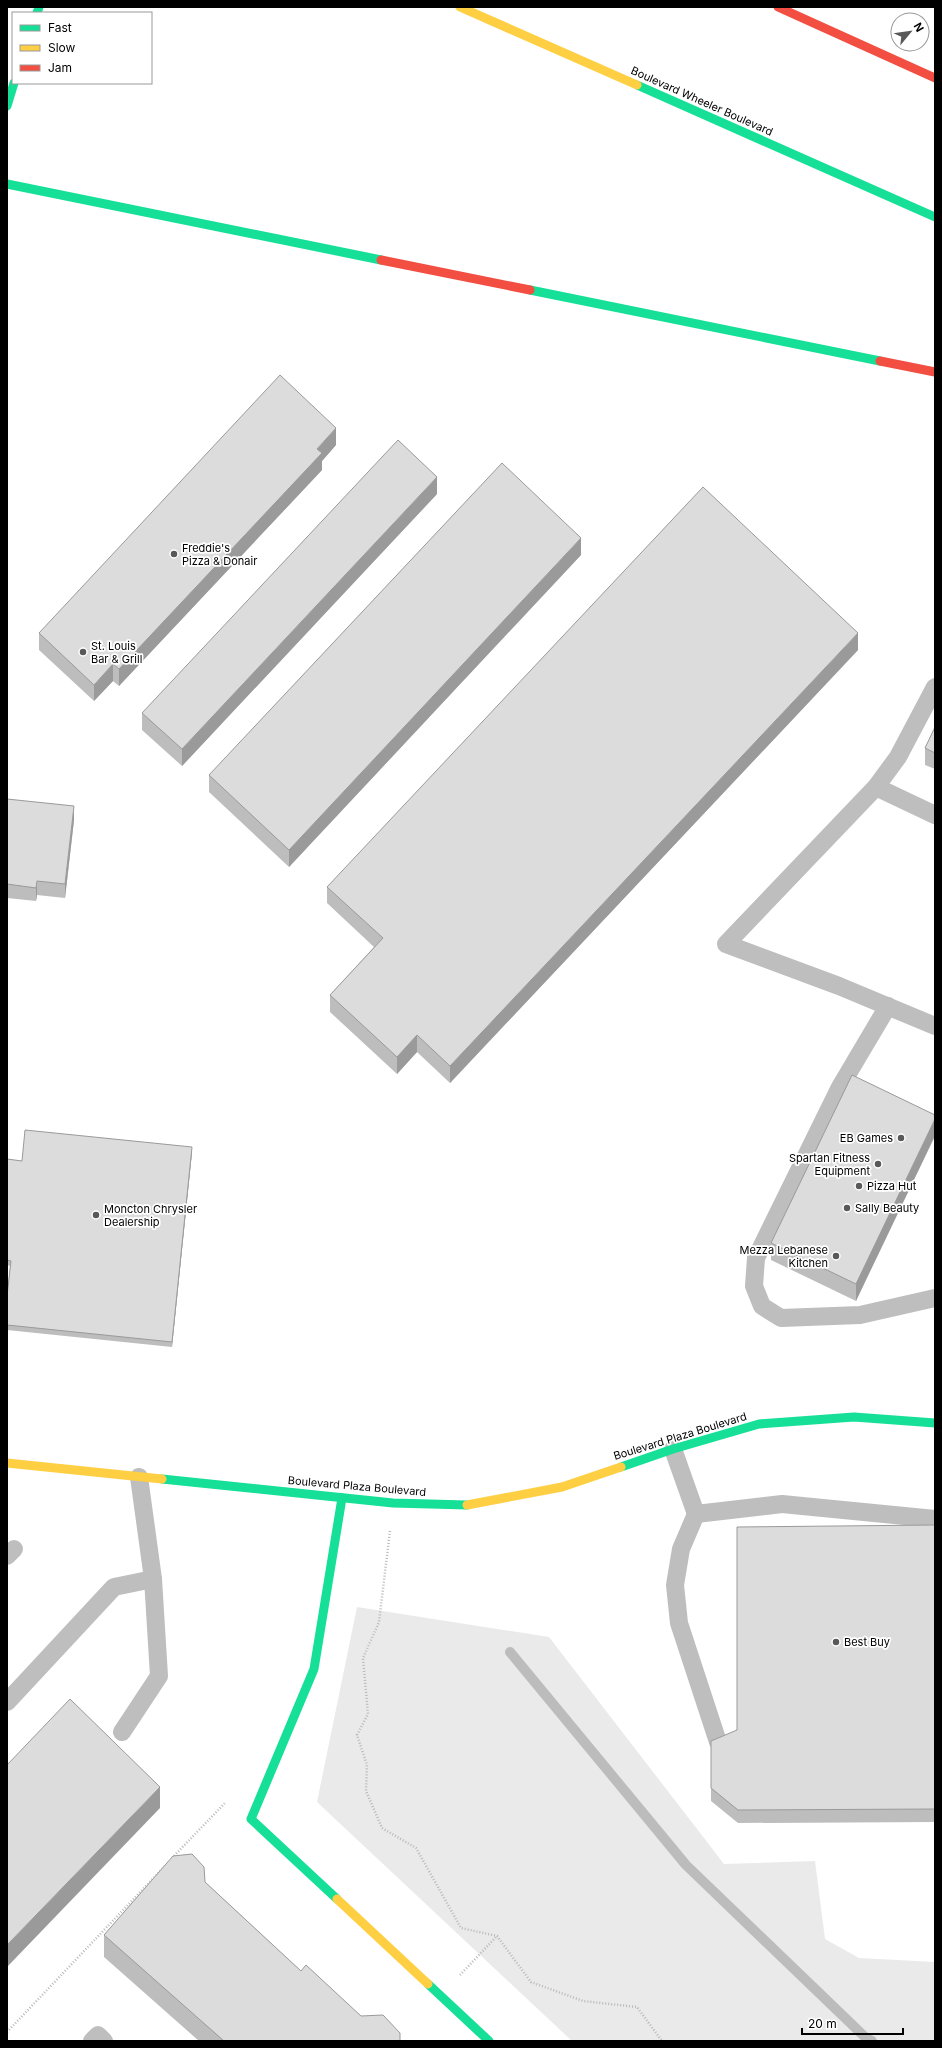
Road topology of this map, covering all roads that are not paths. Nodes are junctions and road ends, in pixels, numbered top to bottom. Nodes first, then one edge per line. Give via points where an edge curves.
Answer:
1 (460, 7) edge
2 (778, 7) edge
3 (935, 78) edge
4 (14, 84) edge
5 (7, 106) edge
6 (7, 184) edge
7 (935, 216) edge
8 (935, 372) edge
9 (935, 687) edge
10 (876, 786) junction
11 (935, 815) edge
12 (888, 1006) junction
13 (935, 1026) edge
14 (935, 1298) edge
15 (935, 1423) edge
16 (673, 1449) junction
17 (7, 1463) edge
18 (139, 1477) junction
19 (342, 1498) junction
20 (696, 1514) junction
21 (935, 1519) edge
22 (153, 1579) junction
23 (7, 1702) edge
24 (122, 1732) dead end
25 (718, 1742) edge
26 (92, 2041) edge
27 (104, 2041) edge
28 (489, 2041) edge

1 - 7 main road, Boulevard Wheeler Boulevard
2 - 3 main road
4 - 5 main road
6 - 8 main road
9 - 10 lane via 898,757
10 - 11 lane
10 - 12 lane via 726,944
12 - 13 lane
12 - 14 lane via 840,1088 756,1258 754,1286 762,1306 781,1318 860,1315
15 - 16 main road, Boulevard Plaza Boulevard via 854,1417 758,1424
16 - 19 main road, Boulevard Plaza Boulevard via 562,1487 471,1505 393,1503
16 - 20 lane
17 - 18 main road, Boulevard Plaza Boulevard
18 - 19 main road, Boulevard Plaza Boulevard
18 - 22 lane
19 - 28 main road via 314,1669 251,1819
20 - 21 lane via 782,1504
20 - 25 lane via 681,1549 675,1585 679,1623
22 - 23 lane via 114,1587
22 - 24 lane via 159,1676
26 - 27 lane via 98,2035

